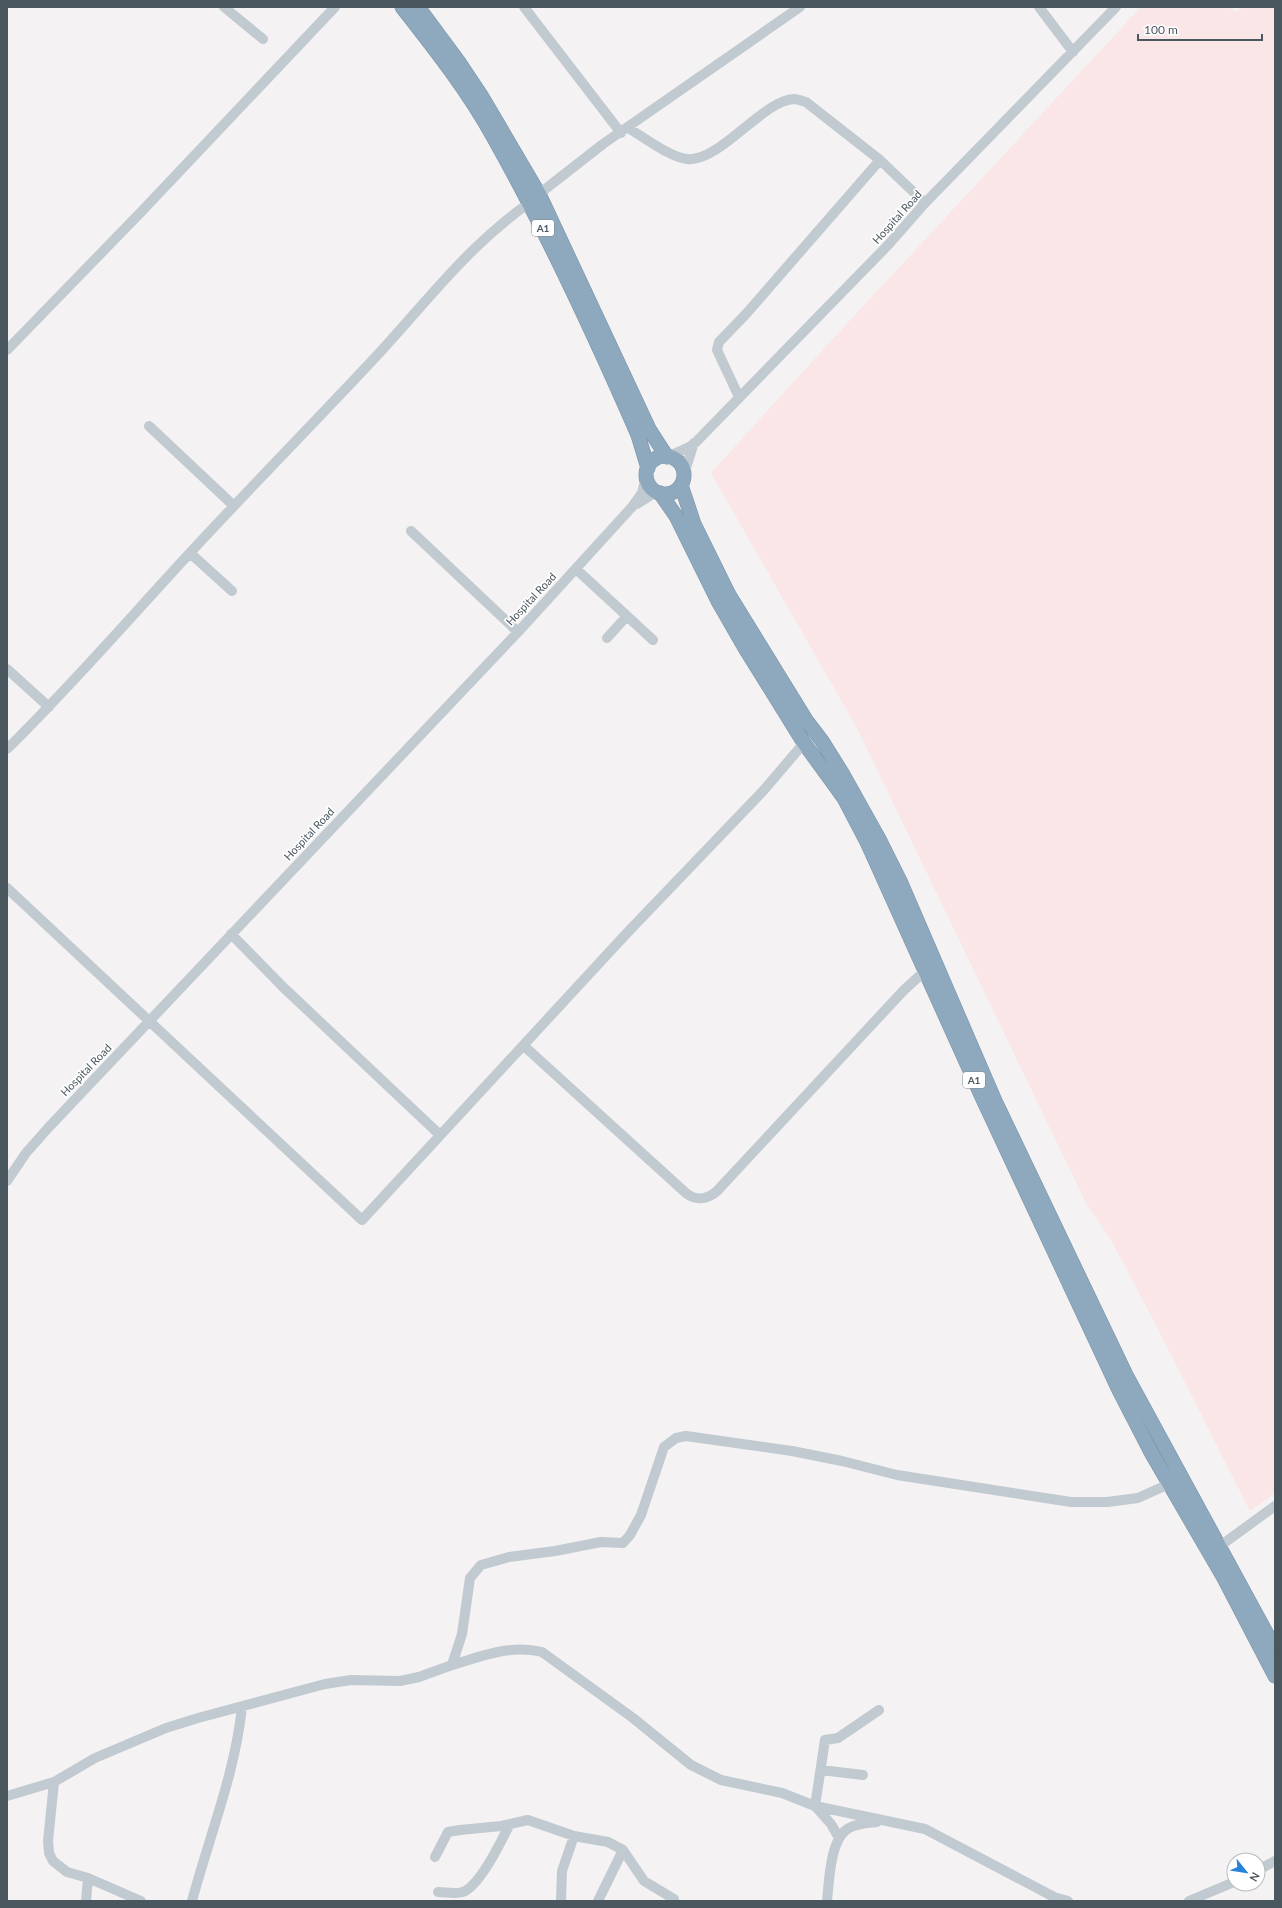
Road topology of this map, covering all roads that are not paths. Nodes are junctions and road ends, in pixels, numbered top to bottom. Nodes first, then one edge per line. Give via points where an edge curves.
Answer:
1 (224, 7) edge
2 (335, 7) edge
3 (402, 7) edge
4 (418, 7) edge
5 (524, 7) edge
6 (800, 7) edge
7 (1040, 7) edge
8 (1116, 7) edge
9 (263, 39) dead end
10 (1073, 52) junction
11 (624, 130) junction
12 (880, 160) junction
13 (534, 199) junction
14 (925, 203) junction
15 (7, 350) edge
16 (739, 397) junction
17 (149, 426) dead end
18 (695, 443) junction
19 (670, 455) junction
20 (647, 473) junction
21 (682, 479) junction
22 (660, 493) junction
23 (234, 506) junction
24 (632, 508) junction
25 (411, 531) dead end
26 (190, 553) junction
27 (576, 569) junction
28 (232, 591) dead end
29 (627, 616) junction
30 (518, 632) junction
31 (607, 638) dead end
32 (653, 640) dead end
33 (7, 669) edge
34 (49, 707) junction
35 (804, 743) junction
36 (7, 749) edge
37 (7, 888) edge
38 (231, 934) junction
39 (926, 970) junction
40 (148, 1022) junction
41 (524, 1046) junction
42 (440, 1135) junction
43 (7, 1181) edge
44 (1169, 1484) junction
45 (1275, 1506) edge
46 (1220, 1546) junction
47 (1275, 1649) edge
48 (452, 1665) junction
49 (1275, 1676) edge
50 (242, 1707) junction
51 (879, 1710) dead end
52 (821, 1770) junction
53 (862, 1775) dead end
54 (54, 1782) junction
55 (7, 1796) edge
56 (815, 1806) junction
57 (887, 1821) junction
58 (510, 1824) junction
59 (574, 1836) junction
60 (839, 1838) junction
61 (623, 1850) junction
62 (435, 1856) dead end
63 (1275, 1861) edge
64 (1266, 1866) edge
65 (88, 1878) junction
66 (1226, 1885) edge
67 (438, 1892) dead end
68 (86, 1901) edge
69 (140, 1901) edge
70 (192, 1901) edge
71 (561, 1901) edge
72 (598, 1901) edge
73 (672, 1901) edge
74 (826, 1901) edge
75 (1068, 1901) edge
76 (1189, 1901) edge

1 - 9 street
2 - 15 street
3 - 13 highway, A1 via 448,66
4 - 13 highway, A1 via 482,97
5 - 11 street
6 - 11 street
7 - 10 street
8 - 10 street, Hospital Road
10 - 14 street, Hospital Road
11 - 12 street via 676,156 700,158 777,105 794,99 806,102
11 - 13 street
12 - 14 street
12 - 16 street via 719,342 717,350
13 - 19 highway, A1 via 655,440
13 - 20 highway, A1 via 642,445
13 - 23 street via 472,249 371,362
14 - 16 street, Hospital Road via 890,244
16 - 18 street, Hospital Road
17 - 23 street
18 - 19 street
18 - 21 street
19 - 20 highway via 657,458
19 - 21 highway via 678,462
20 - 22 highway via 649,486
20 - 24 street via 644,489
21 - 22 highway via 673,492
21 - 46 highway, A1 via 692,518 729,595 842,773 883,848 996,1101 1082,1284 1153,1427
22 - 24 street via 651,495
22 - 35 highway, A1 via 676,516 722,608
23 - 26 street
24 - 27 street, Hospital Road
25 - 30 street
26 - 28 street
26 - 34 street
27 - 29 street
27 - 30 street, Hospital Road
29 - 31 street
29 - 32 street
30 - 38 street, Hospital Road
33 - 34 street
34 - 36 street
35 - 39 highway, A1 via 844,798
35 - 41 street via 763,791 626,934
37 - 40 street
38 - 40 street, Hospital Road
38 - 42 street
39 - 41 street via 904,990 717,1191 706,1198 696,1198 687,1194
39 - 44 highway, A1 via 1085,1320
40 - 42 street via 362,1220
40 - 43 street, Hospital Road via 49,1127 26,1153
41 - 42 street
44 - 48 street via 1138,1498 1107,1502 1071,1502 896,1476 792,1451 686,1436 676,1438 664,1447 641,1515 623,1543 601,1542 508,1557 476,1568 470,1578 462,1634
44 - 49 highway, A1 via 1224,1578
45 - 46 street
46 - 47 highway, A1
48 - 50 street via 400,1681 351,1680 325,1684
48 - 56 street via 502,1650 542,1652 633,1718 691,1765 721,1780 782,1793
50 - 54 street via 166,1728 95,1758
50 - 70 street via 239,1734 228,1777
51 - 52 street via 838,1738 825,1740
52 - 53 street
52 - 56 street
54 - 55 street
54 - 65 street via 49,1853 60,1868
56 - 57 street
56 - 60 street
57 - 60 street via 862,1823 848,1828
57 - 75 street via 925,1830 1054,1897
58 - 59 street via 528,1820
58 - 62 street via 448,1832
58 - 67 street via 498,1848 472,1886 464,1891
59 - 61 street via 608,1842
59 - 71 street via 562,1871
60 - 74 street via 833,1855
61 - 72 street
61 - 73 street via 644,1882 674,1899
63 - 64 street
65 - 68 street
65 - 69 street
66 - 76 street

